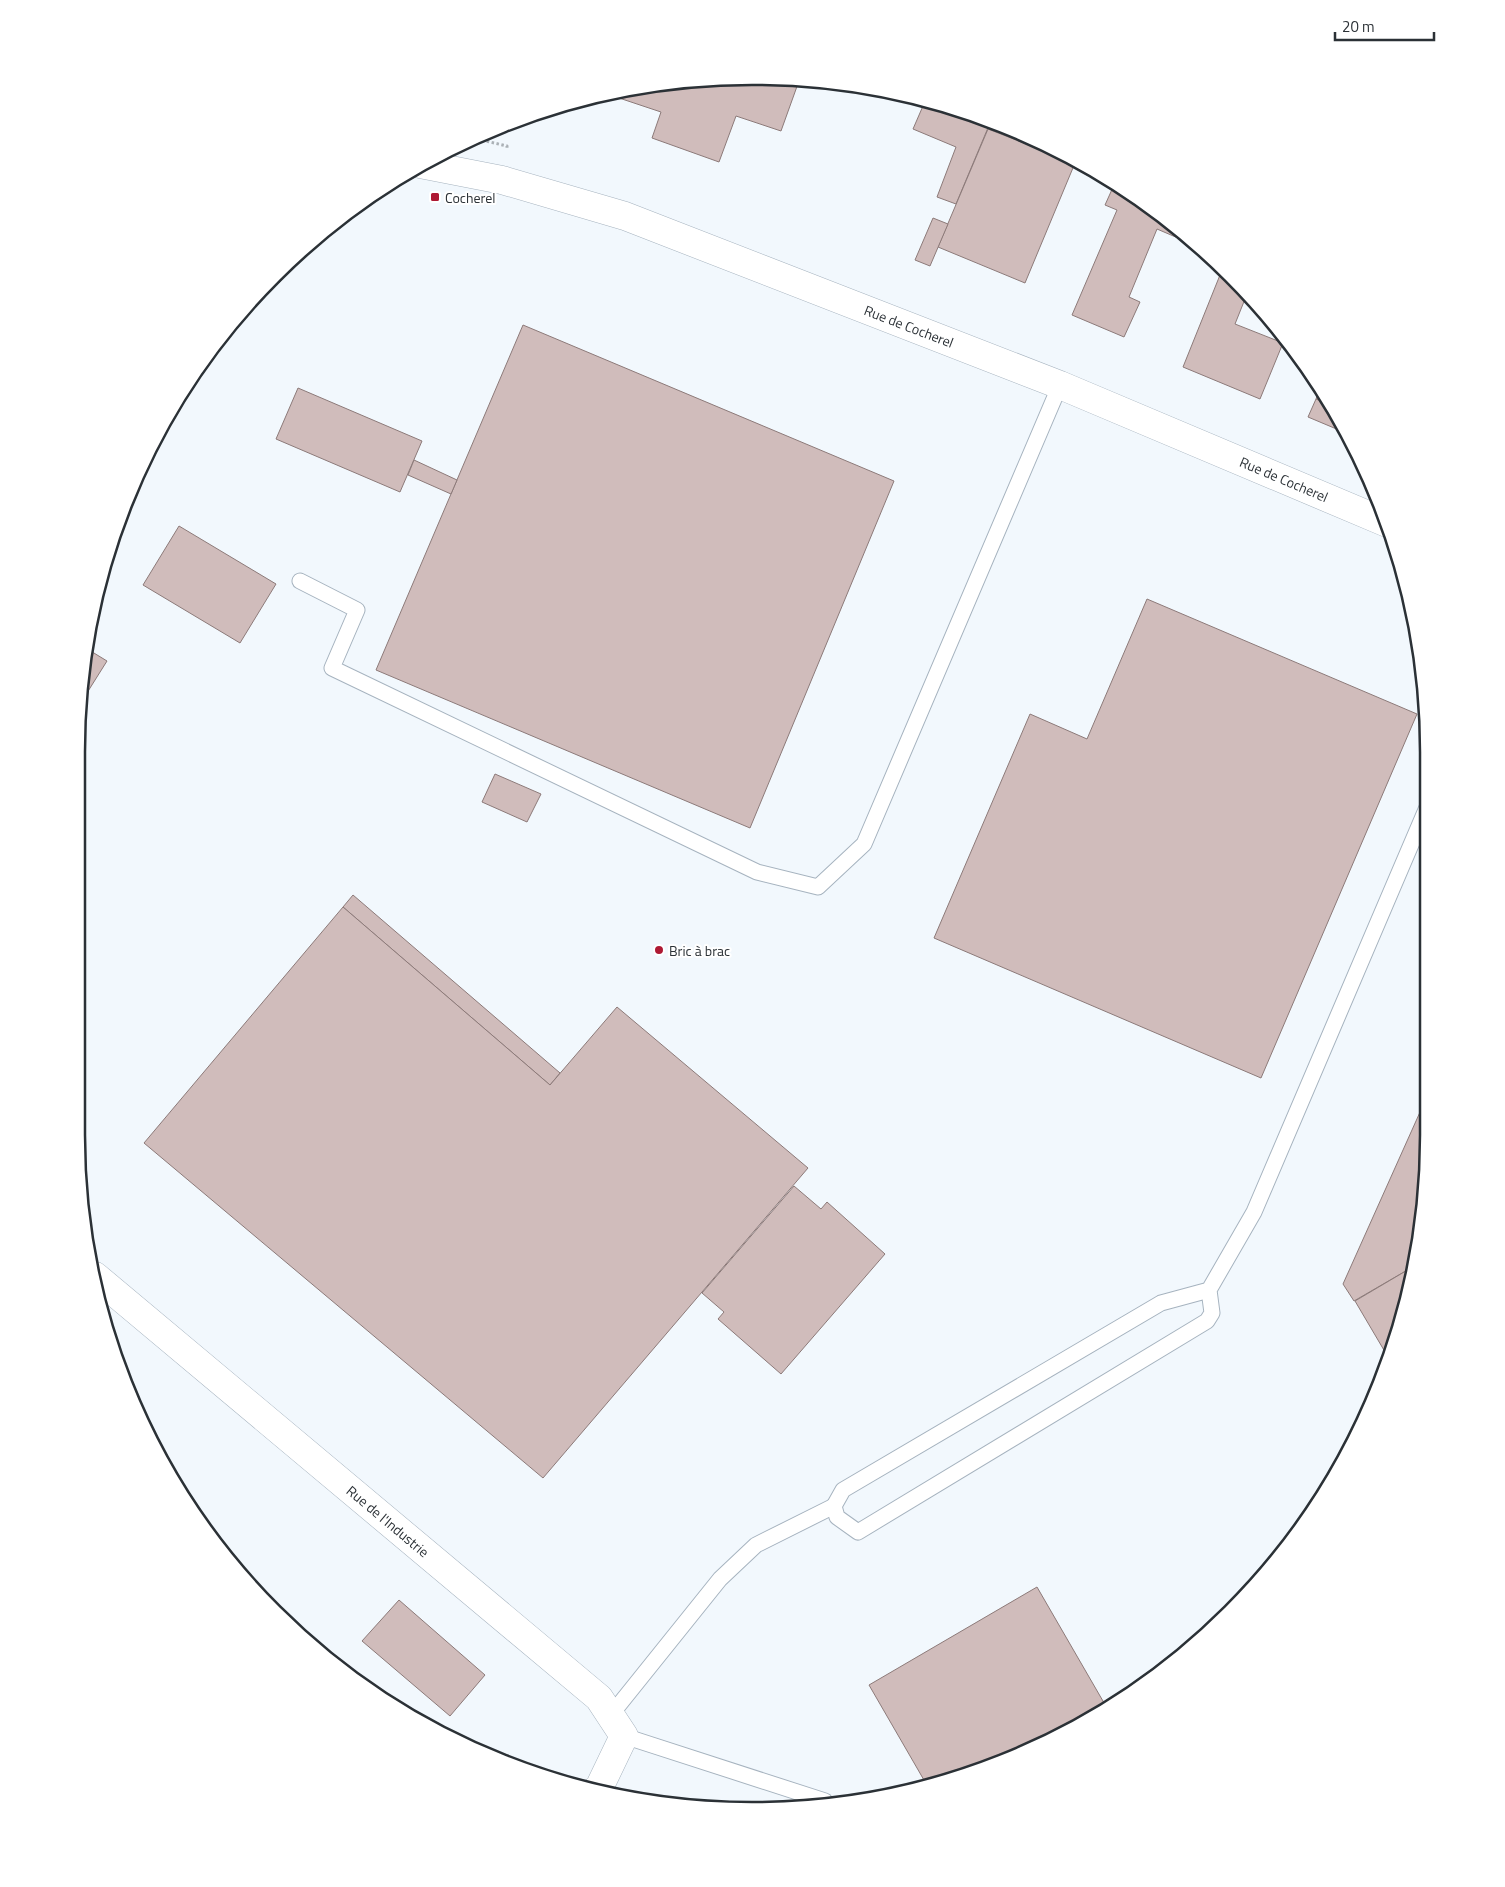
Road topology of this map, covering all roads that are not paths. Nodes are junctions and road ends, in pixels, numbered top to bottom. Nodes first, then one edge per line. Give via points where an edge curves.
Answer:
1 (434, 166) edge
2 (1060, 385) junction
3 (1378, 519) edge
4 (300, 581) dead end
5 (1420, 824) edge
6 (102, 1282) edge
7 (1209, 1290) junction
8 (834, 1506) junction
9 (617, 1726) junction
10 (600, 1784) edge
11 (817, 1799) edge

1 - 2 street, Rue de Cocherel via 502,180 625,216
2 - 3 street, Rue de Cocherel
2 - 4 lane via 864,844 818,887 758,872 332,668 356,610
5 - 7 lane via 1254,1212
6 - 9 street, Rue de l'Industrie via 599,1698
7 - 8 lane via 1161,1303 843,1490
7 - 8 lane via 1212,1313 1207,1321 858,1532 836,1517
8 - 9 lane via 756,1545 720,1579
9 - 10 street
9 - 11 lane

